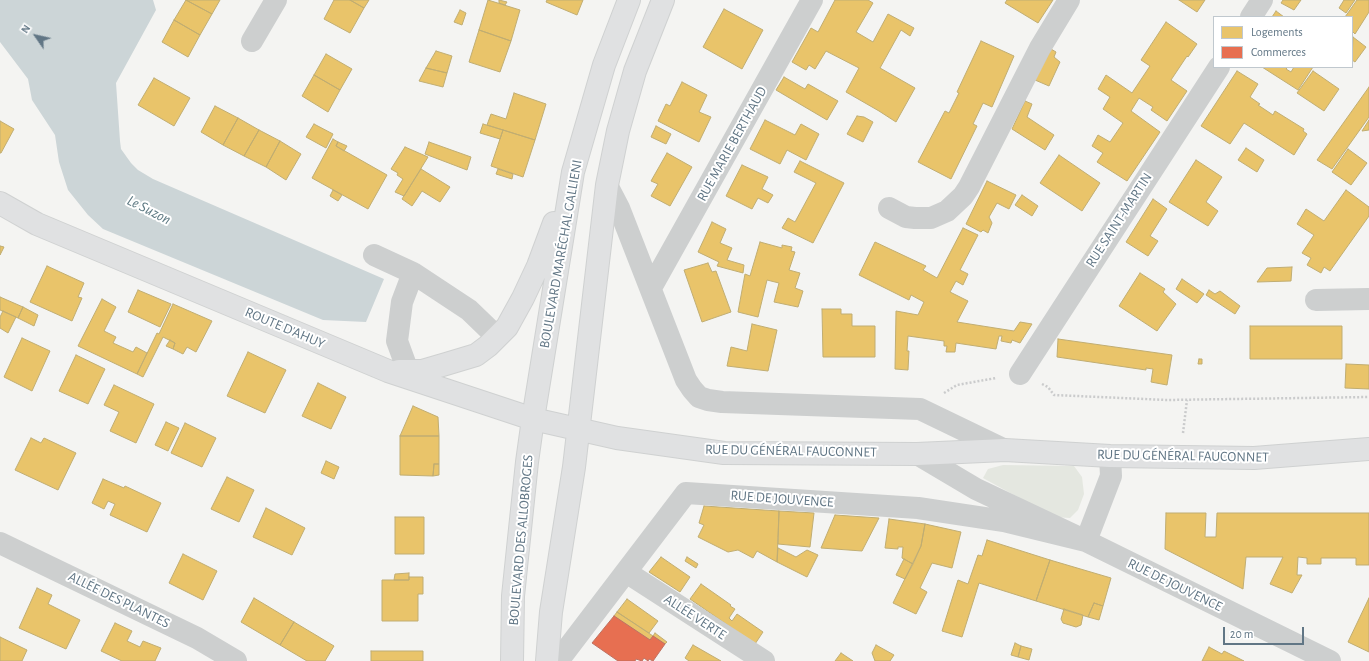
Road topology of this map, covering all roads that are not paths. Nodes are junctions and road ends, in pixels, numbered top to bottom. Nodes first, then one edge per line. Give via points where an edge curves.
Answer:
1 (276, 0) edge
2 (629, 0) edge
3 (663, 0) edge
4 (812, 0) edge
5 (1069, 0) edge
6 (1262, 0) edge
7 (1252, 16) edge
8 (252, 41) dead end
9 (1218, 68) edge
10 (573, 172) junction
11 (607, 185) junction
12 (0, 203) edge
13 (889, 208) dead end
14 (374, 255) dead end
15 (413, 273) junction
16 (651, 288) junction
17 (1369, 299) edge
18 (1316, 300) dead end
19 (497, 337) junction
20 (398, 371) junction
21 (1020, 374) road end
22 (533, 419) junction
23 (579, 429) junction
24 (1005, 450) junction
25 (1367, 451) edge
26 (917, 454) junction
27 (1110, 456) junction
28 (1086, 541) junction
29 (0, 543) edge
30 (626, 572) junction
31 (236, 661) edge
32 (512, 661) edge
33 (547, 661) edge
34 (558, 661) edge
35 (764, 661) edge
36 (1330, 661) edge

1 - 8 street
2 - 10 main road, BOULEVARD MARÉCHAL GALLIENI via 604,65
3 - 11 main road via 635,71 618,131
4 - 16 street, RUE MARIE BERTHAUD
5 - 13 street via 1040,48 963,196 947,211 931,218 906,217
6 - 7 street
9 - 21 street, RUE SAINT-MARTIN
10 - 19 main road via 538,266 507,327
10 - 22 main road, BOULEVARD MARÉCHAL GALLIENI
11 - 16 street
11 - 23 main road
12 - 20 main road, ROUTE D'AHUY via 37,224
14 - 15 street
15 - 19 street via 469,310
15 - 20 street via 402,302 397,341
16 - 24 street, RUE DU GÉNÉRAL FAUCONNET via 686,380 699,397 722,402 920,409
17 - 18 street
19 - 20 main road via 476,355 422,371
20 - 22 main road, ROUTE D'AHUY
22 - 23 main road, ROUTE D'AHUY
22 - 32 main road, BOULEVARD DES ALLOBROGES via 514,596
23 - 26 main road, RUE DU GÉNÉRAL FAUCONNET via 617,438 724,453
23 - 33 main road via 551,612
24 - 26 main road, RUE DU GÉNÉRAL FAUCONNET
24 - 27 main road, RUE DU GÉNÉRAL FAUCONNET
25 - 27 main road, RUE DU GÉNÉRAL FAUCONNET via 1254,458
26 - 28 street, RUE DE JOUVENCE via 976,489
27 - 28 street via 1111,476
28 - 30 street, RUE DE JOUVENCE via 1004,521 918,508 686,493
28 - 36 street, RUE DE JOUVENCE
29 - 31 street, ALLÉE DES PLANTES via 197,638
30 - 34 street, RUE DE JOUVENCE
30 - 35 street, ALLÉE VERTE

